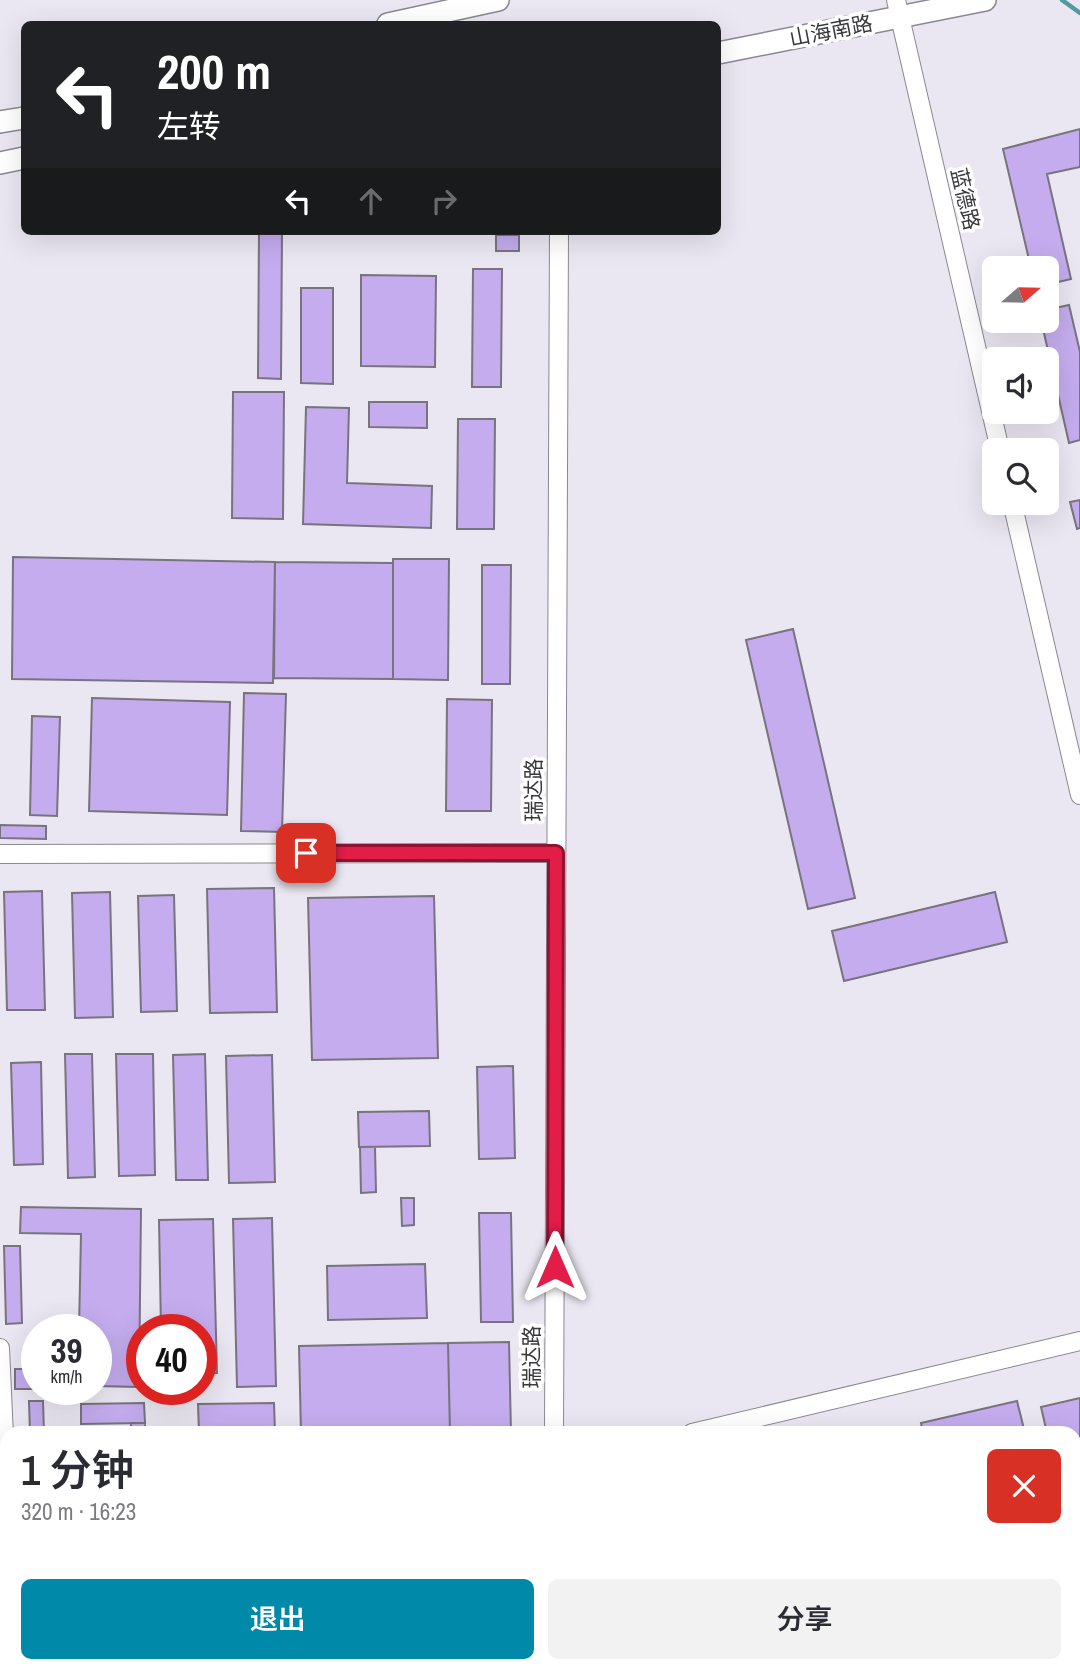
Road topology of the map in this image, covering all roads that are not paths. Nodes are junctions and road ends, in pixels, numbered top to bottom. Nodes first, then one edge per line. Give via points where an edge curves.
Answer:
1 (498, 0) edge
2 (985, 0) edge
3 (898, 9) edge
4 (401, 21) edge
5 (721, 52) edge
6 (21, 118) edge
7 (0, 122) edge
8 (21, 159) edge
9 (0, 163) edge
10 (559, 235) edge
11 (997, 438) edge
12 (1015, 515) edge
13 (1080, 795) edge
14 (556, 853) junction
15 (0, 854) edge
16 (1080, 1341) edge
17 (0, 1348) edge
18 (4, 1426) edge
19 (554, 1426) edge
20 (722, 1426) edge

1 - 4 main road
2 - 3 main road, 山海南路
3 - 5 main road, 山海南路
3 - 11 street, 蓝德路
6 - 7 main road
8 - 9 main road
10 - 14 street, 瑞达路
12 - 13 street
14 - 15 street
14 - 19 street, 瑞达路
16 - 20 street
17 - 18 street

